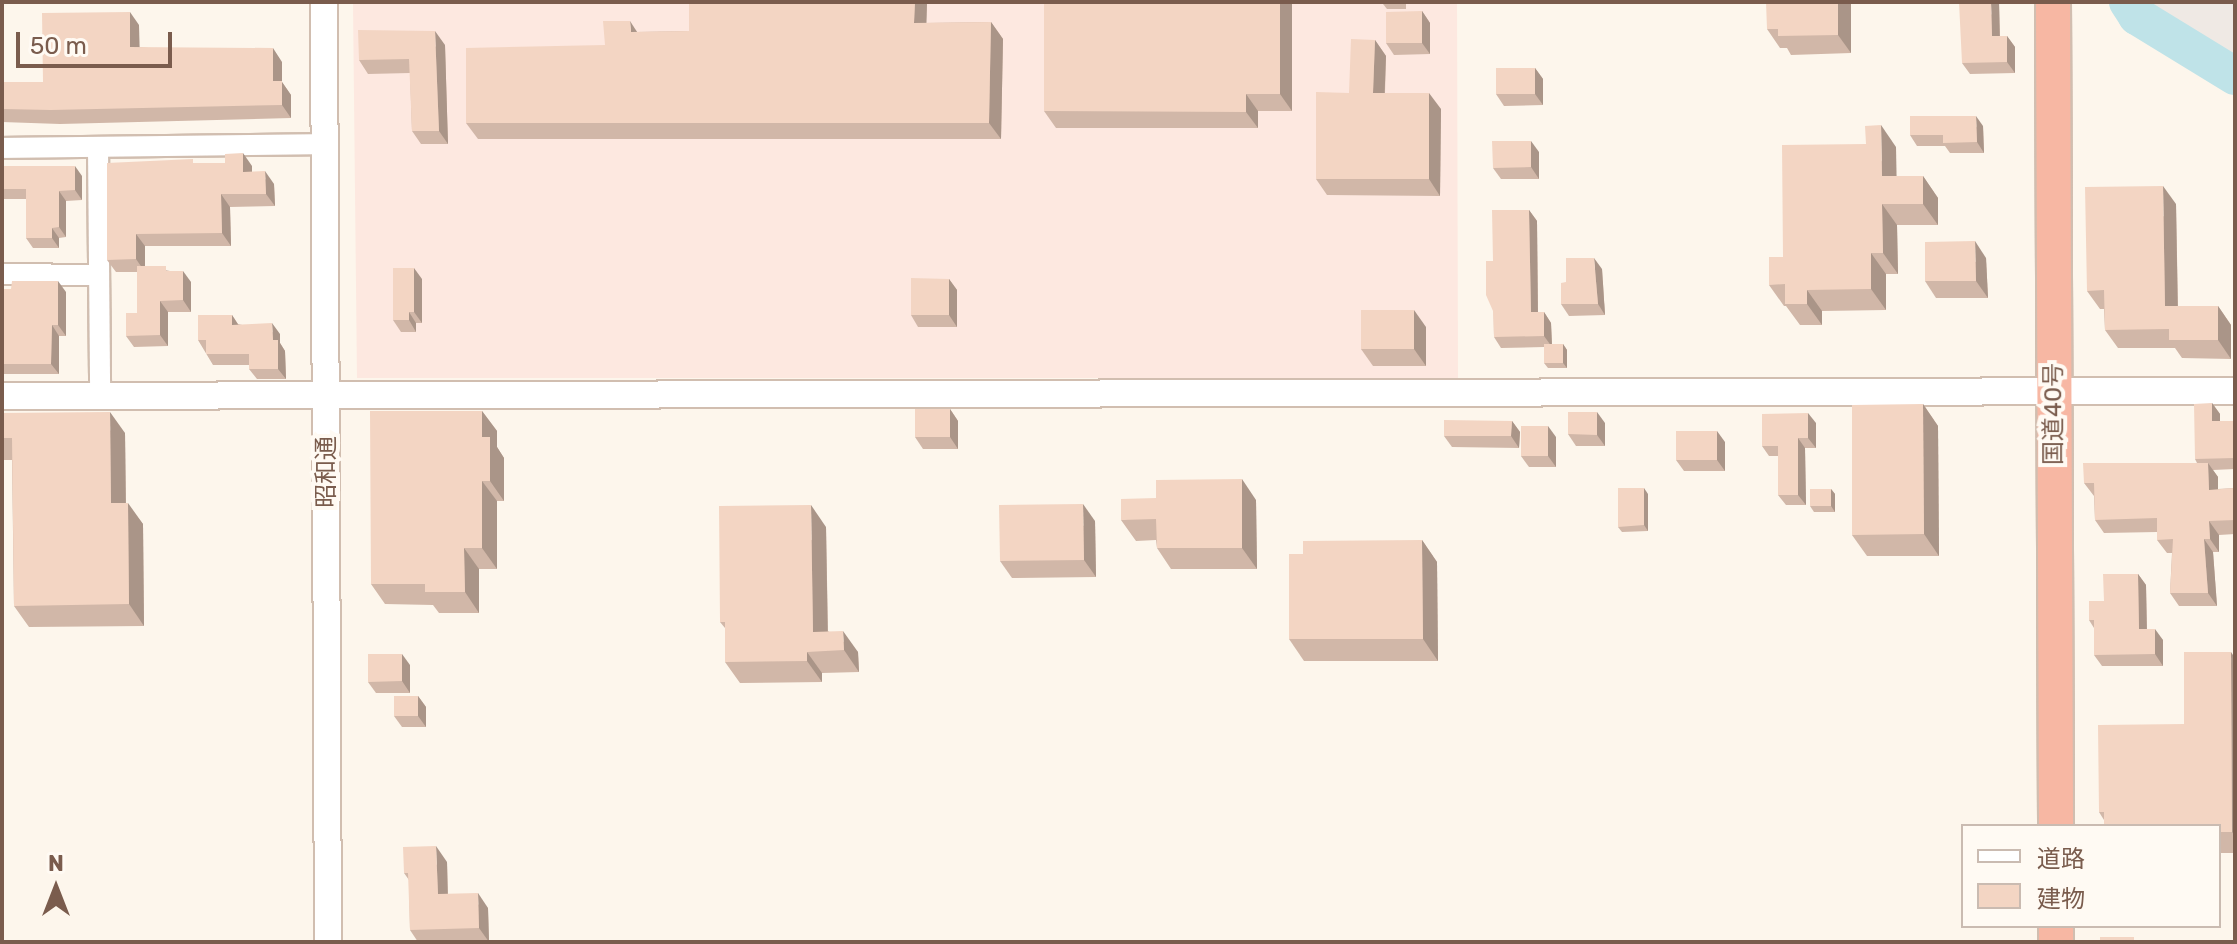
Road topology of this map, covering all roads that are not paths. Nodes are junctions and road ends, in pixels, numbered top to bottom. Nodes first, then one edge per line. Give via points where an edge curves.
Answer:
1 (324, 2) edge
2 (2053, 2) edge
3 (324, 144) junction
4 (98, 147) junction
5 (2, 148) edge
6 (2, 274) edge
7 (99, 275) junction
8 (2235, 391) edge
9 (2053, 392) junction
10 (2, 396) edge
11 (100, 396) junction
12 (326, 396) junction
13 (2056, 824) edge
14 (328, 942) edge

1 - 3 street, 昭和通
2 - 9 highway, 国道40号
3 - 4 street
3 - 12 street, 昭和通
4 - 5 street
4 - 7 street
6 - 7 street
7 - 11 street
8 - 9 street
9 - 12 street
9 - 13 highway, 国道40号
10 - 11 street
11 - 12 street
12 - 14 street, 昭和通

